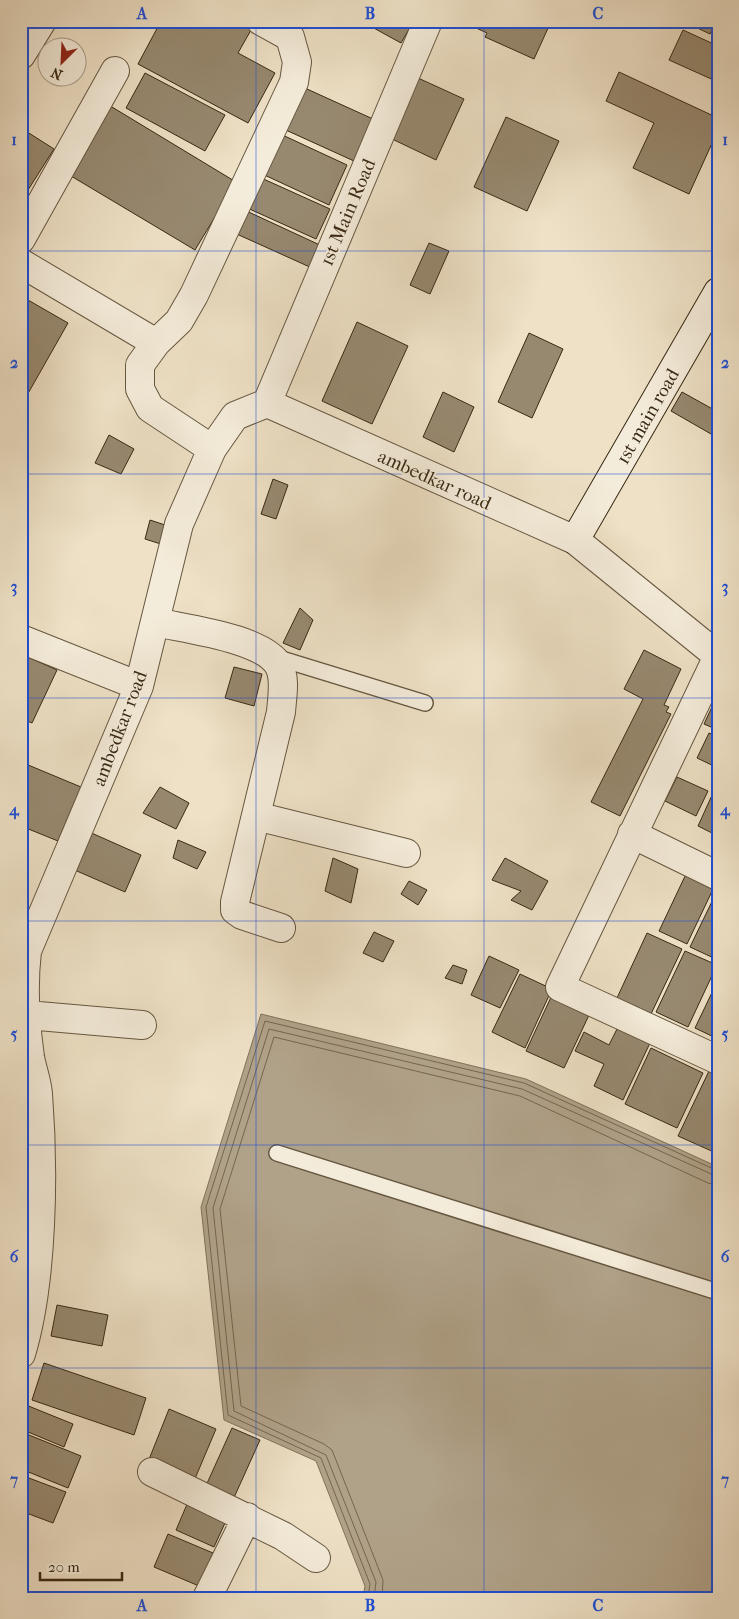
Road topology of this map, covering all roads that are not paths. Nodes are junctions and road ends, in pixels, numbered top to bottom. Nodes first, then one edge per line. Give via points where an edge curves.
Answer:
1 (42, 21) edge
2 (261, 21) edge
3 (428, 21) edge
4 (21, 55) edge
5 (115, 71) dead end
6 (21, 239) edge
7 (21, 262) edge
8 (718, 292) edge
9 (156, 343) junction
10 (266, 403) junction
11 (212, 449) junction
12 (575, 540) junction
13 (155, 622) junction
14 (21, 639) edge
15 (718, 656) edge
16 (273, 657) junction
17 (139, 686) junction
18 (425, 703) dead end
19 (256, 816) junction
20 (632, 834) junction
21 (406, 854) dead end
22 (718, 876) edge
23 (281, 928) dead end
24 (27, 1015) junction
25 (142, 1025) dead end
26 (26, 1052) edge
27 (718, 1060) edge
28 (277, 1153) dead end
29 (718, 1292) edge
30 (21, 1354) edge
31 (152, 1472) dead end
32 (247, 1517) junction
33 (316, 1558) dead end
34 (207, 1598) edge

1 - 4 street
2 - 9 street via 290,37 297,62 294,82 194,295 179,321
3 - 10 street, 1st Main Road
5 - 6 street
7 - 9 street
8 - 12 street, 1st main road
9 - 11 street via 140,365 143,396 150,408
10 - 11 street, ambedkar road via 235,416
10 - 12 street, ambedkar road
11 - 13 street, ambedkar road via 179,524
12 - 15 street, ambedkar road
13 - 16 street via 231,639 260,648
13 - 17 street, ambedkar road
14 - 17 street
15 - 20 street
16 - 18 lane
16 - 19 street via 280,668 283,683 280,712
17 - 24 street, ambedkar road via 27,951 24,979
19 - 21 street
19 - 23 street via 235,910
20 - 22 street
20 - 27 street via 560,987
24 - 25 street
24 - 26 street, ambedkar road
26 - 30 street, ambedkar road via 38,1092 40,1193 36,1260
28 - 29 lane
31 - 32 street
32 - 33 street
32 - 34 street

